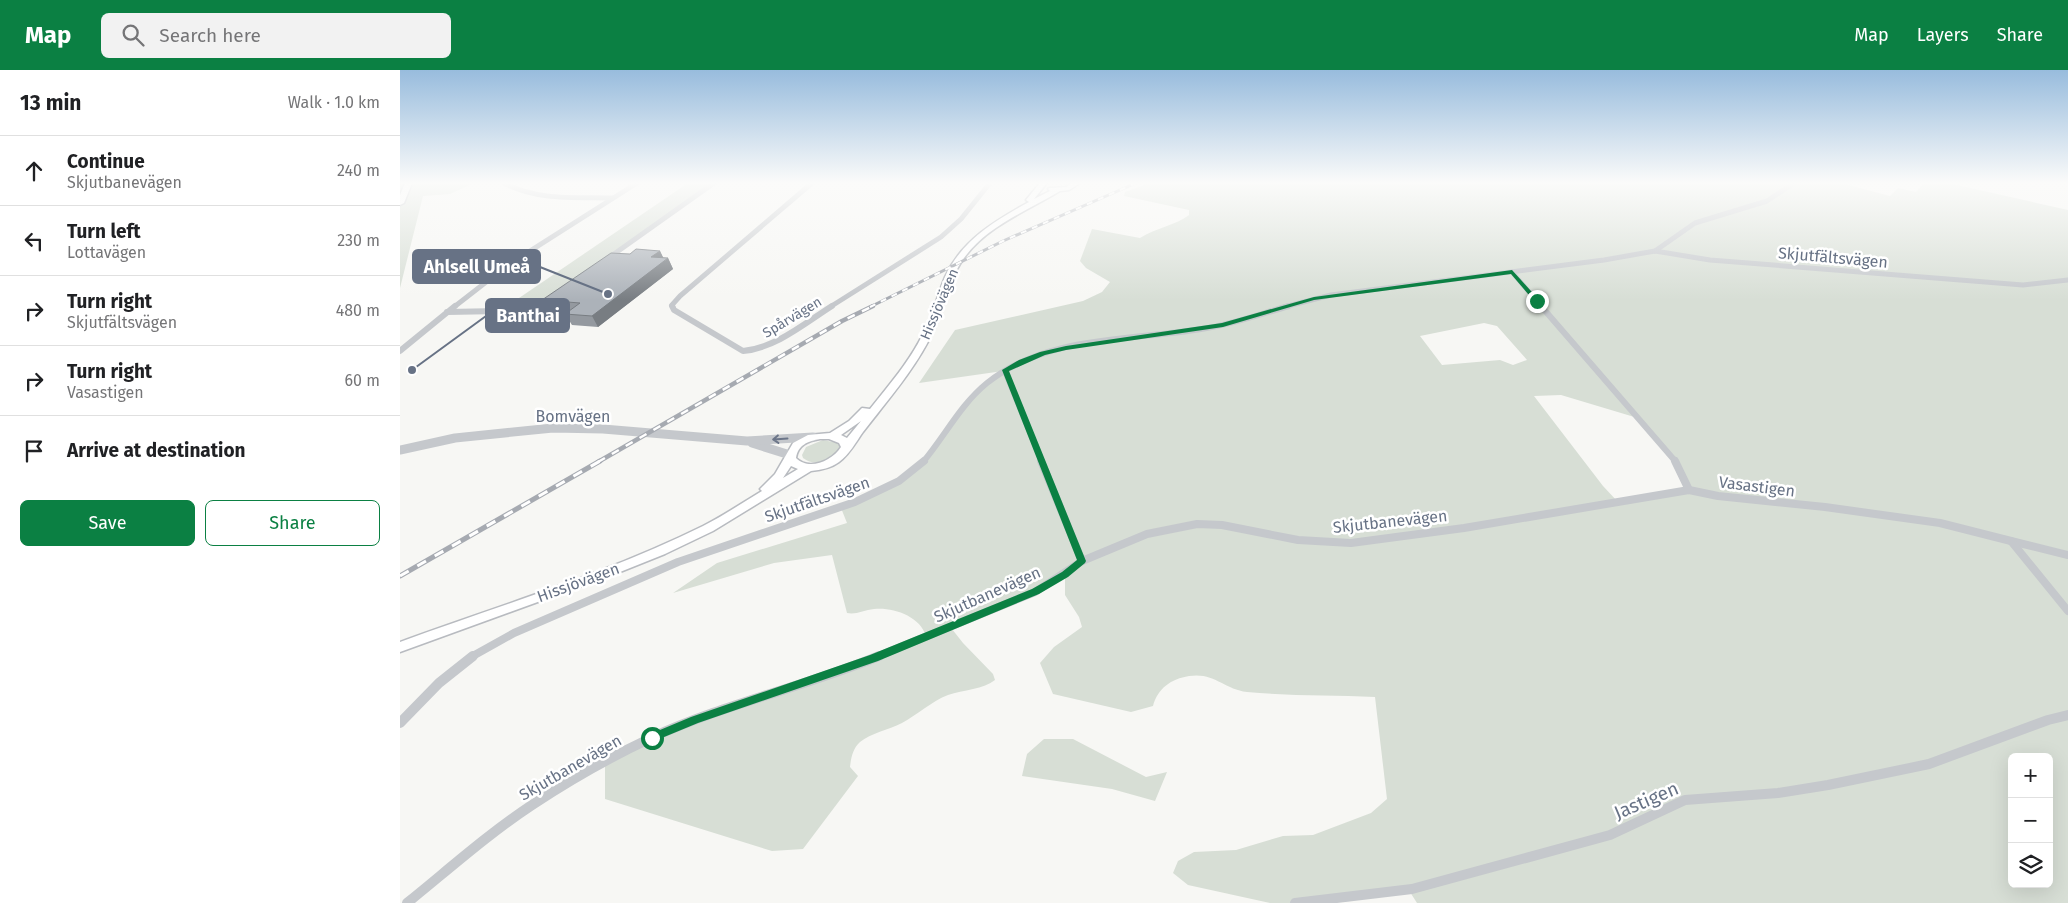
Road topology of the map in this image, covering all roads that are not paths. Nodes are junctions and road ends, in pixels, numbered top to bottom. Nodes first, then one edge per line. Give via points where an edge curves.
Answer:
1 (575, 222) edge
2 (659, 222) edge
3 (767, 222) edge
4 (959, 222) edge
5 (1001, 222) edge
6 (1699, 222) edge
7 (1655, 251) junction
8 (600, 264) edge
9 (1512, 272) junction
10 (2068, 280) edge
11 (554, 297) edge
12 (446, 312) junction
13 (400, 351) edge
14 (903, 370) junction
15 (1005, 370) junction
16 (834, 435) junction
17 (813, 437) junction
18 (747, 441) junction
19 (846, 447) junction
20 (400, 450) edge
21 (790, 457) junction
22 (810, 467) junction
23 (1689, 490) junction
24 (751, 504) junction
25 (2012, 541) junction
26 (2068, 555) edge
27 (1082, 561) junction
28 (2068, 611) edge
29 (400, 647) edge
30 (2068, 715) edge
31 (400, 723) edge
32 (407, 903) edge
33 (1295, 903) edge

1 - 12 street via 526,252
2 - 8 street
3 - 4 street, Spårvägen via 672,305 674,310 743,351 769,345 941,237
5 - 14 main road, Hissjövägen via 975,241 954,267 930,329
6 - 7 street
7 - 9 street, Skjutfältsvägen
7 - 10 street, Skjutfältsvägen via 1719,261 2023,285
9 - 15 street, Skjutfältsvägen via 1314,298 1204,329 1066,348
9 - 23 street via 1660,442 1678,465
11 - 12 street via 537,305 519,308
12 - 13 street
14 - 16 main road, Hissjövägen via 854,423
14 - 19 main road, Hissjövägen
15 - 27 street
15 - 31 street, Skjutfältsvägen via 978,390 920,466 902,480 832,511 675,564 484,648 449,673
16 - 17 main road
16 - 19 main road via 844,441
17 -> 18 street, Bomvägen
17 - 21 main road, Hissjövägen via 796,446
18 - 20 street, Bomvägen via 553,428 454,438
18 - 21 street, Bomvägen
19 - 22 main road, Hissjövägen via 836,460
21 - 22 main road via 793,463
21 - 24 main road, Hissjövägen via 780,476
22 - 24 main road, Hissjövägen
23 - 25 street, Vasastigen via 1940,523
23 - 27 street, Skjutbanevägen via 1351,544 1298,540 1238,527 1197,524 1147,534
24 - 29 main road, Hissjövägen via 661,551
25 - 26 street, Vasastigen
25 - 28 street
27 - 32 street, Skjutbanevägen via 1026,595 874,658 652,738 532,805
30 - 33 street, Jastigen via 1929,764 1778,793 1685,800 1610,835 1412,889

